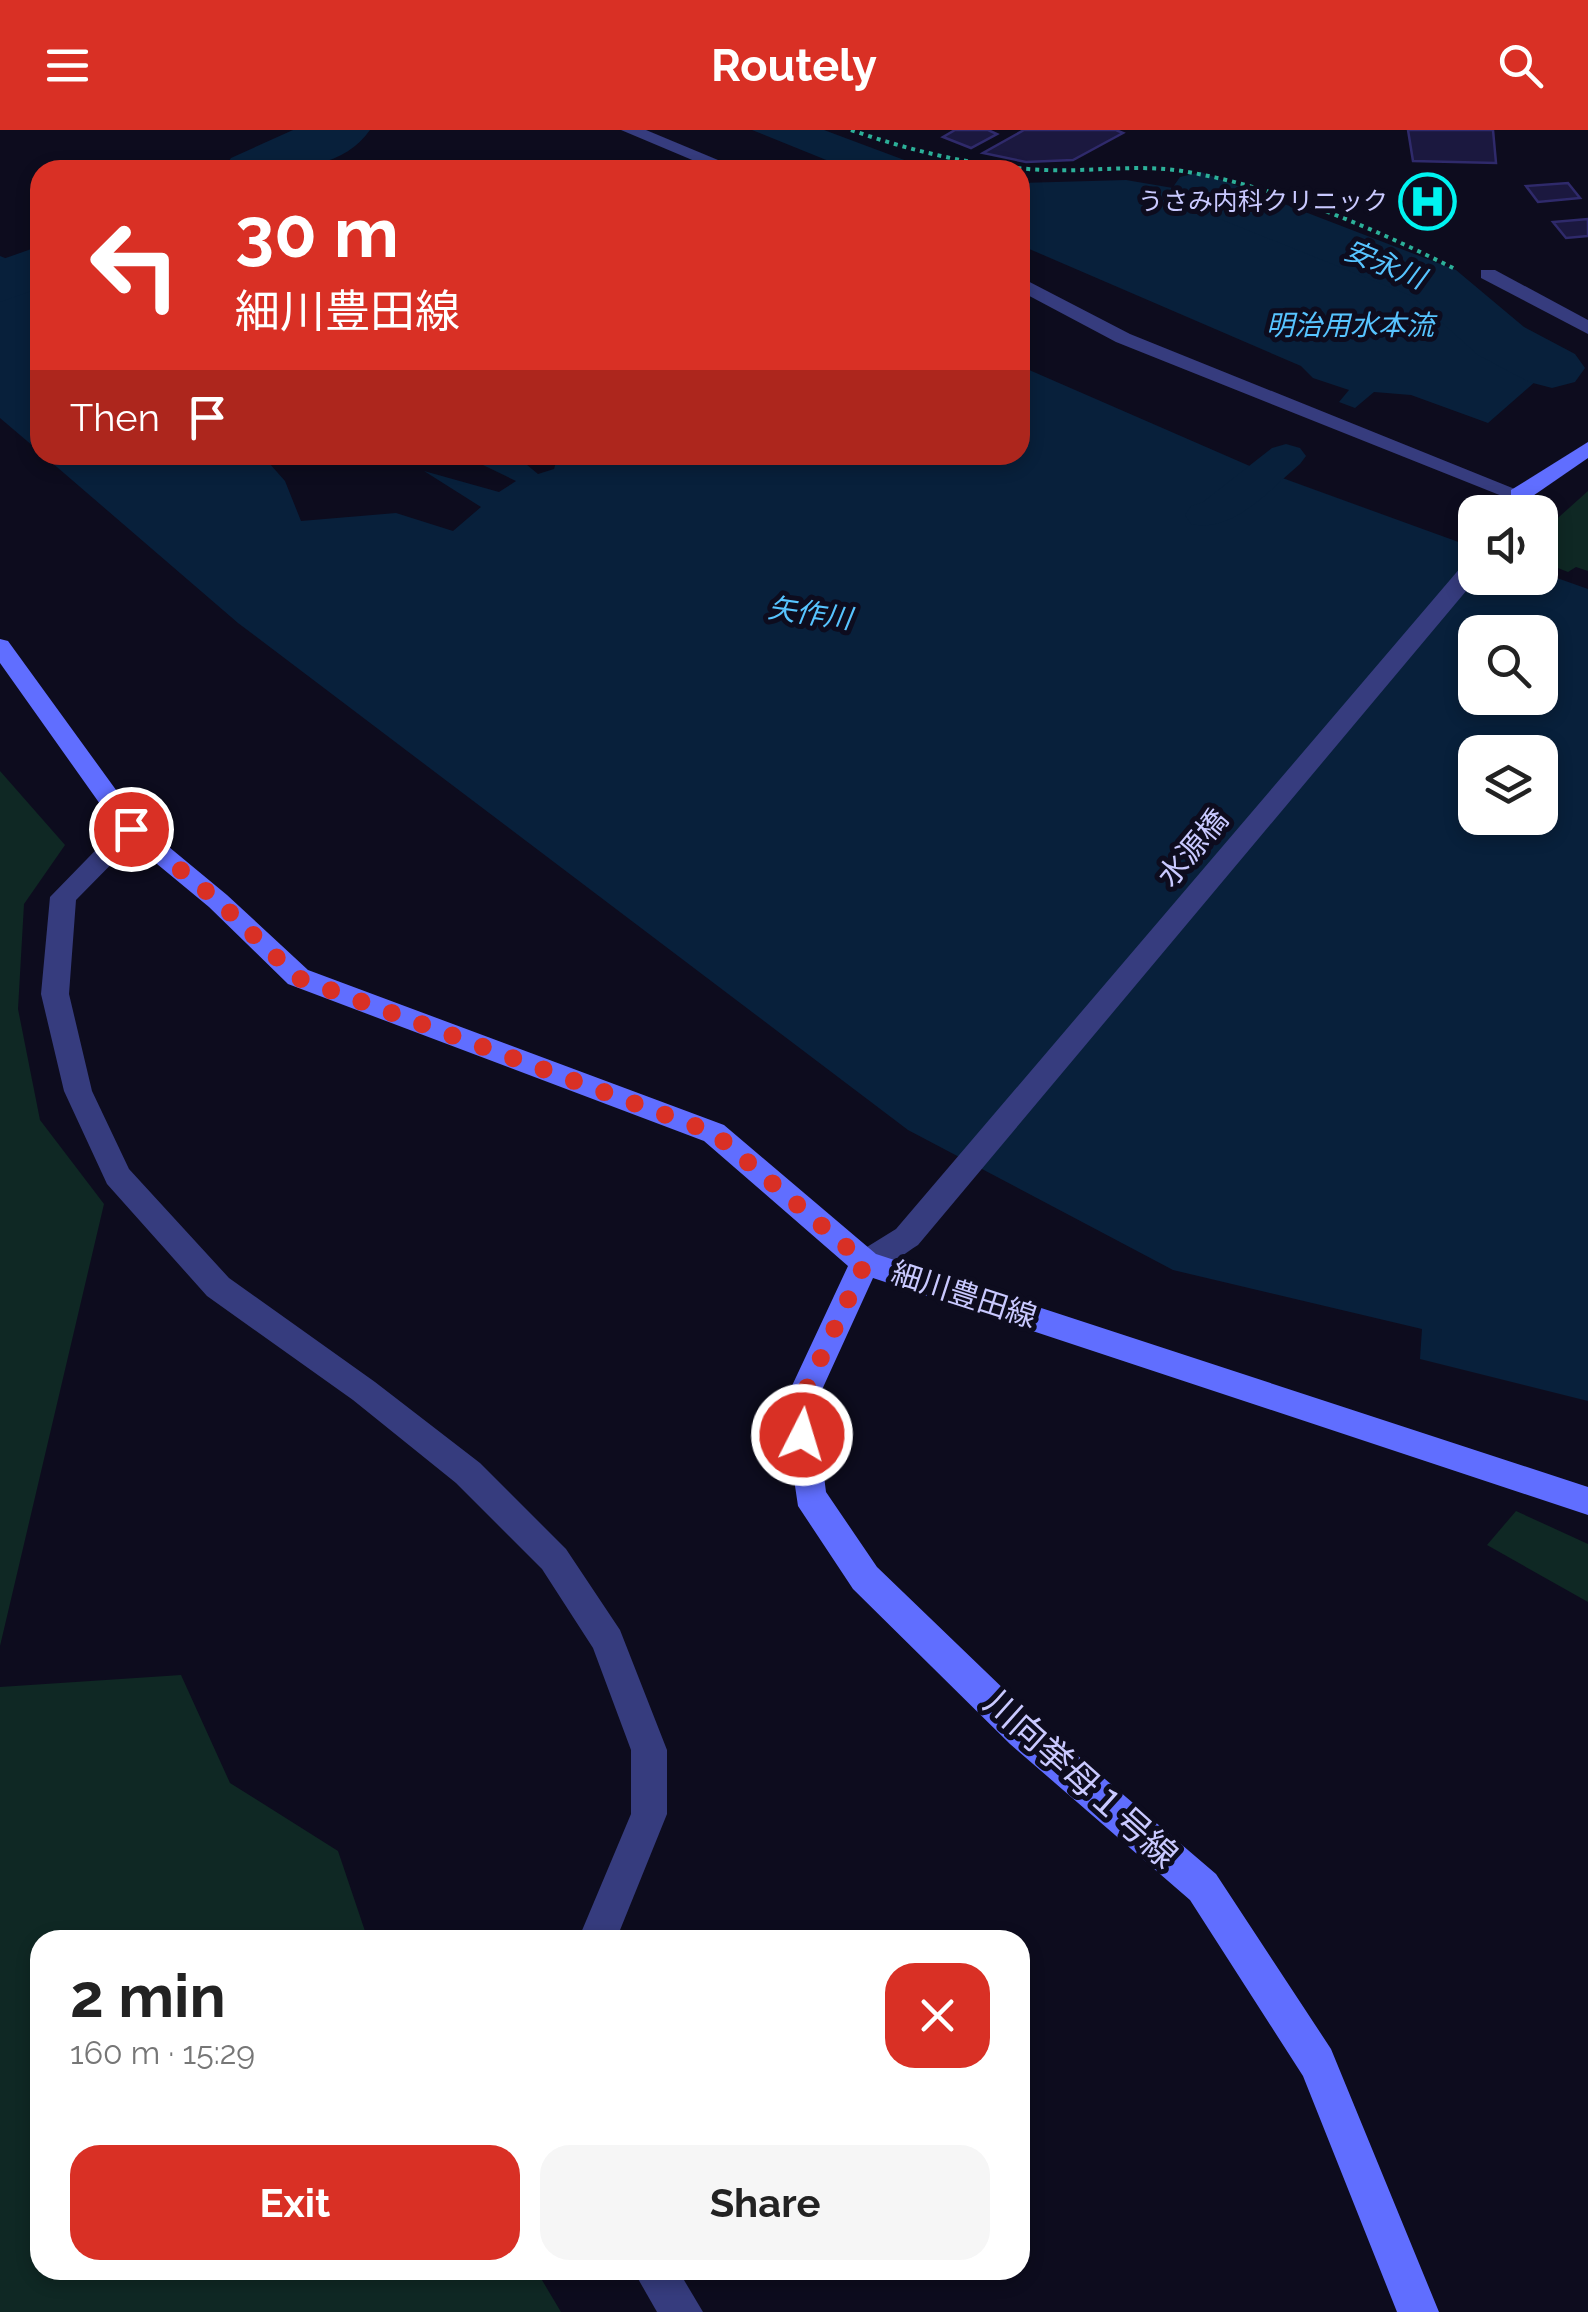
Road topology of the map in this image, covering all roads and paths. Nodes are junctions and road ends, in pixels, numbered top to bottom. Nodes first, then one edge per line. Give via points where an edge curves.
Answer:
1 (630, 130) edge
2 (850, 130) edge
3 (707, 160) edge
4 (964, 160) edge
5 (1030, 168) edge
6 (1456, 270) dead end
7 (1488, 274) dead end
8 (1030, 288) edge
9 (1588, 328) edge
10 (1588, 448) edge
11 (1494, 495) edge
12 (1527, 495) edge
13 (1458, 586) edge
14 (0, 646) edge
15 (131, 829) junction
16 (865, 1263) junction
17 (1588, 1500) edge
18 (601, 1930) edge
19 (661, 2280) edge
20 (682, 2312) edge
21 (1418, 2312) edge

1 - 3 street
2 - 4 path via 914,153
5 - 6 path via 1145,167 1210,177 1322,211
7 - 9 street
8 - 11 street via 1176,361
10 - 12 main road
13 - 16 street, 水源橋 via 906,1236
14 - 15 main road, 細川豊田線
15 - 16 main road, 細川豊田線 via 298,978 714,1133
15 - 18 street via 63,896 55,994 78,1091 117,1176 218,1287 468,1473 554,1559 608,1641 649,1750 649,1814
16 - 17 main road, 細川豊田線
16 - 21 main road, 川向挙母１号線 via 799,1405 810,1496 864,1578 1023,1732 1203,1887 1317,2063
19 - 20 street

